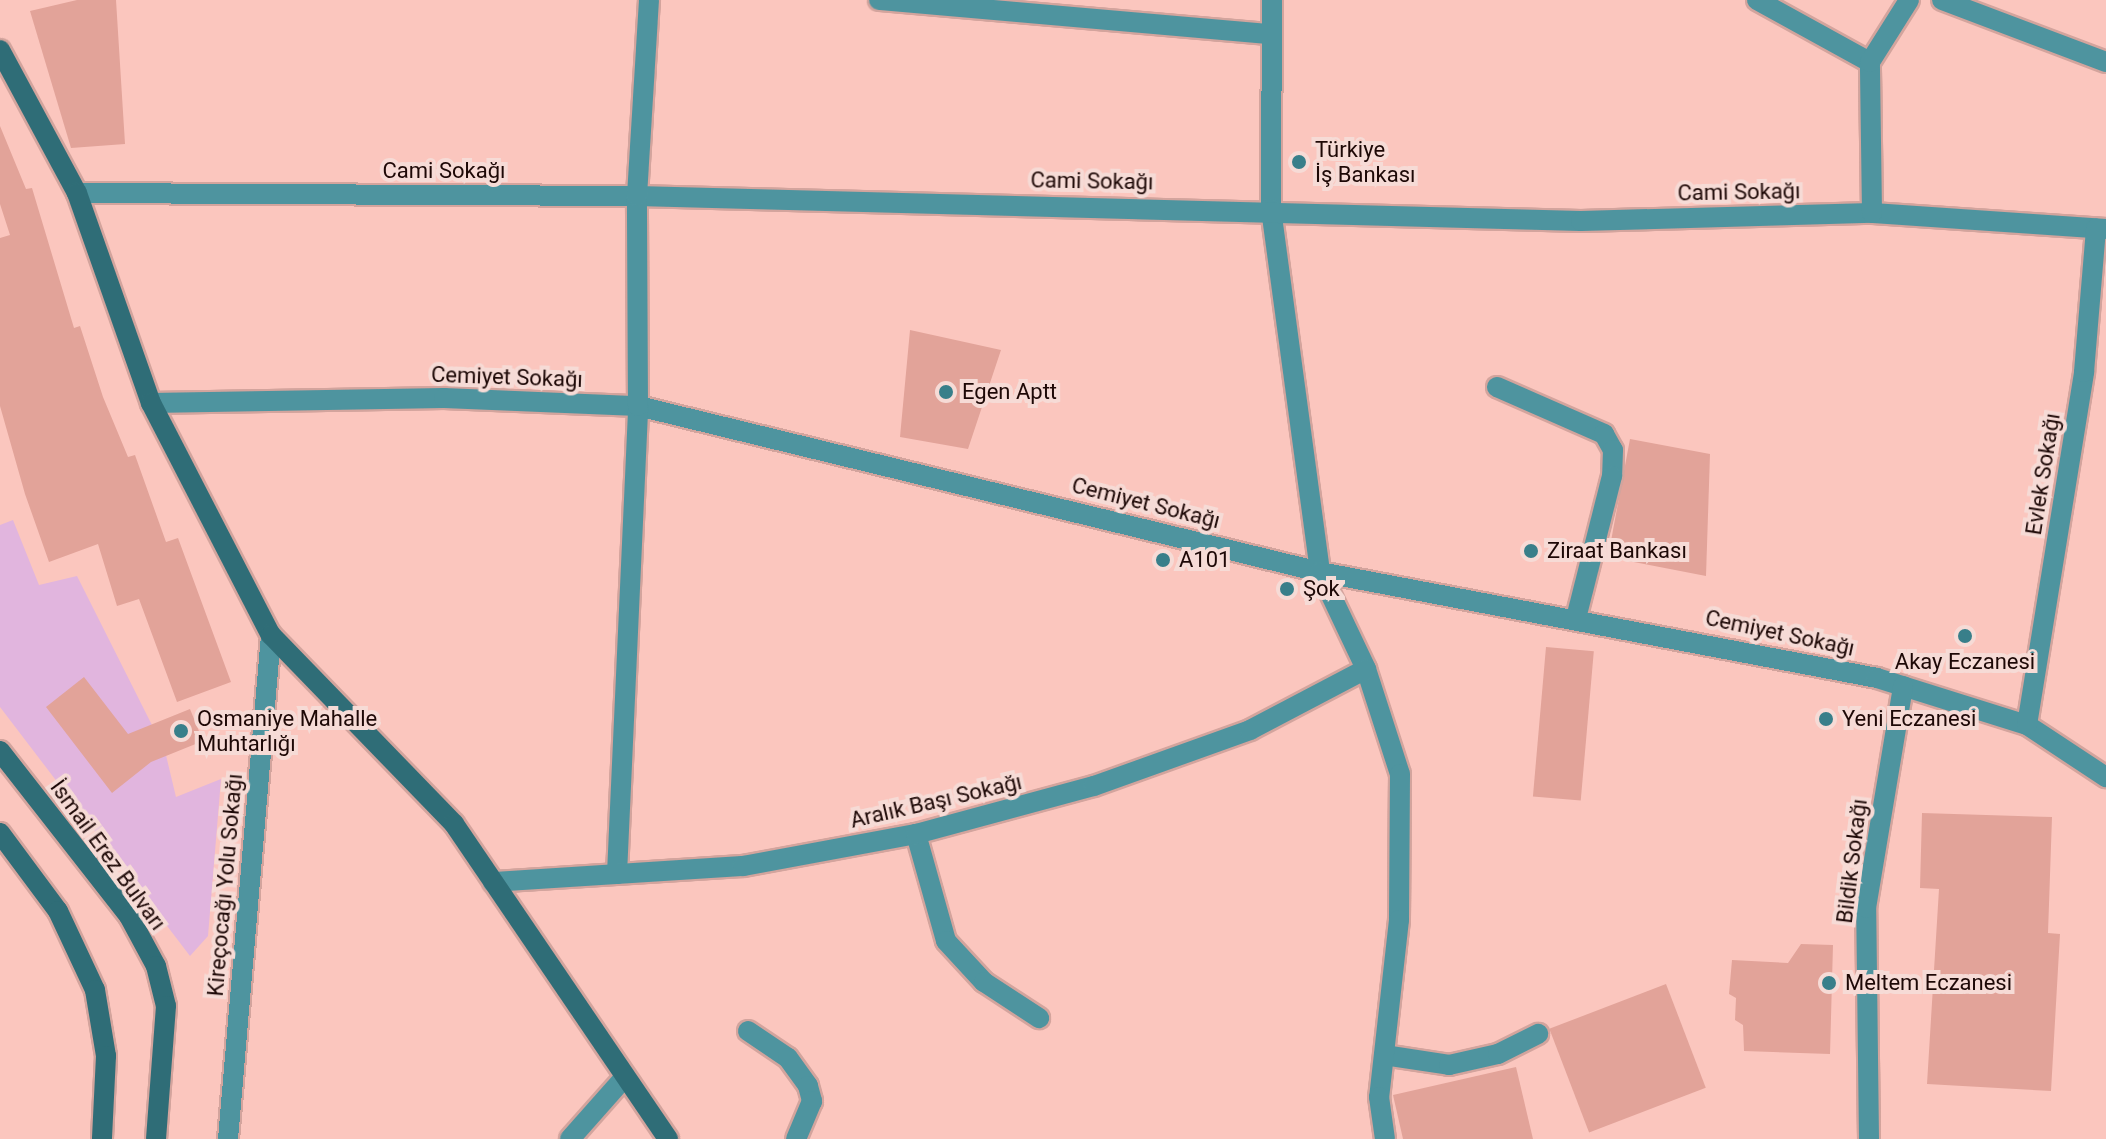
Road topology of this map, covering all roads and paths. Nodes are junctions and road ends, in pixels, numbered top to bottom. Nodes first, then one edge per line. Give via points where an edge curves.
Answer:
1 (649, 0) edge
2 (879, 0) edge
3 (1272, 0) edge
4 (1757, 0) edge
5 (1909, 0) edge
6 (1942, 0) edge
7 (1270, 34) junction
8 (1, 60) edge
9 (1870, 62) junction
10 (2106, 62) edge
11 (77, 193) junction
12 (637, 196) junction
13 (1271, 209) junction
14 (1872, 213) junction
15 (2101, 229) edge
16 (1497, 387) dead end
17 (151, 403) junction
18 (638, 406) junction
19 (1320, 572) junction
20 (1576, 618) junction
21 (271, 635) junction
22 (1366, 669) junction
23 (1903, 686) junction
24 (2027, 725) junction
25 (0, 751) edge
26 (2106, 777) edge
27 (0, 833) edge
28 (916, 834) junction
29 (617, 874) junction
30 (493, 882) junction
31 (1039, 1018) dead end
32 (748, 1031) dead end
33 (1538, 1034) dead end
34 (1384, 1055) junction
35 (624, 1078) junction
36 (102, 1139) edge
37 (156, 1139) edge
38 (228, 1139) edge
39 (570, 1139) edge
40 (668, 1139) edge
41 (796, 1139) edge
42 (1385, 1139) edge
43 (1869, 1139) edge

1 - 12 street
2 - 7 street
3 - 7 street
4 - 9 street
5 - 9 street
6 - 10 street
7 - 13 street
8 - 11 street
9 - 14 street
11 - 12 street, Cami Sokağı
11 - 17 street
12 - 13 street, Cami Sokağı
12 - 18 street
13 - 14 street, Cami Sokağı via 1581,221
13 - 19 street
14 - 15 street, Cami Sokağı
15 - 24 street, Evlek Sokağı via 2084,372
16 - 20 street via 1604,434 1613,450 1612,476
17 - 18 street, Cemiyet Sokağı via 444,398
17 - 21 street
18 - 19 street, Cemiyet Sokağı
18 - 29 street
19 - 20 street, Cemiyet Sokağı
19 - 22 street
20 - 23 street, Cemiyet Sokağı
21 - 30 street via 454,824
21 - 38 street, Kireçocağı Yolu Sokağı
22 - 28 street, Aralık Başı Sokağı via 1250,730 1094,786
22 - 34 street via 1400,774 1399,920
23 - 24 street, Cemiyet Sokağı
23 - 43 street, Bildik Sokağı via 1866,908
24 - 26 street, Cemiyet Sokağı
25 - 37 street, İsmail Erez Bulvarı via 129,916 156,966 166,1020
27 - 36 street via 58,911 95,990 106,1056
28 - 29 street, Aralık Başı Sokağı via 743,866
28 - 31 street via 946,941 984,982
29 - 30 street, Aralık Başı Sokağı
30 - 35 street
32 - 41 street via 788,1058 808,1086 812,1101
33 - 34 street via 1498,1054 1449,1065
34 - 42 street via 1379,1097
35 - 39 street
35 - 40 street

